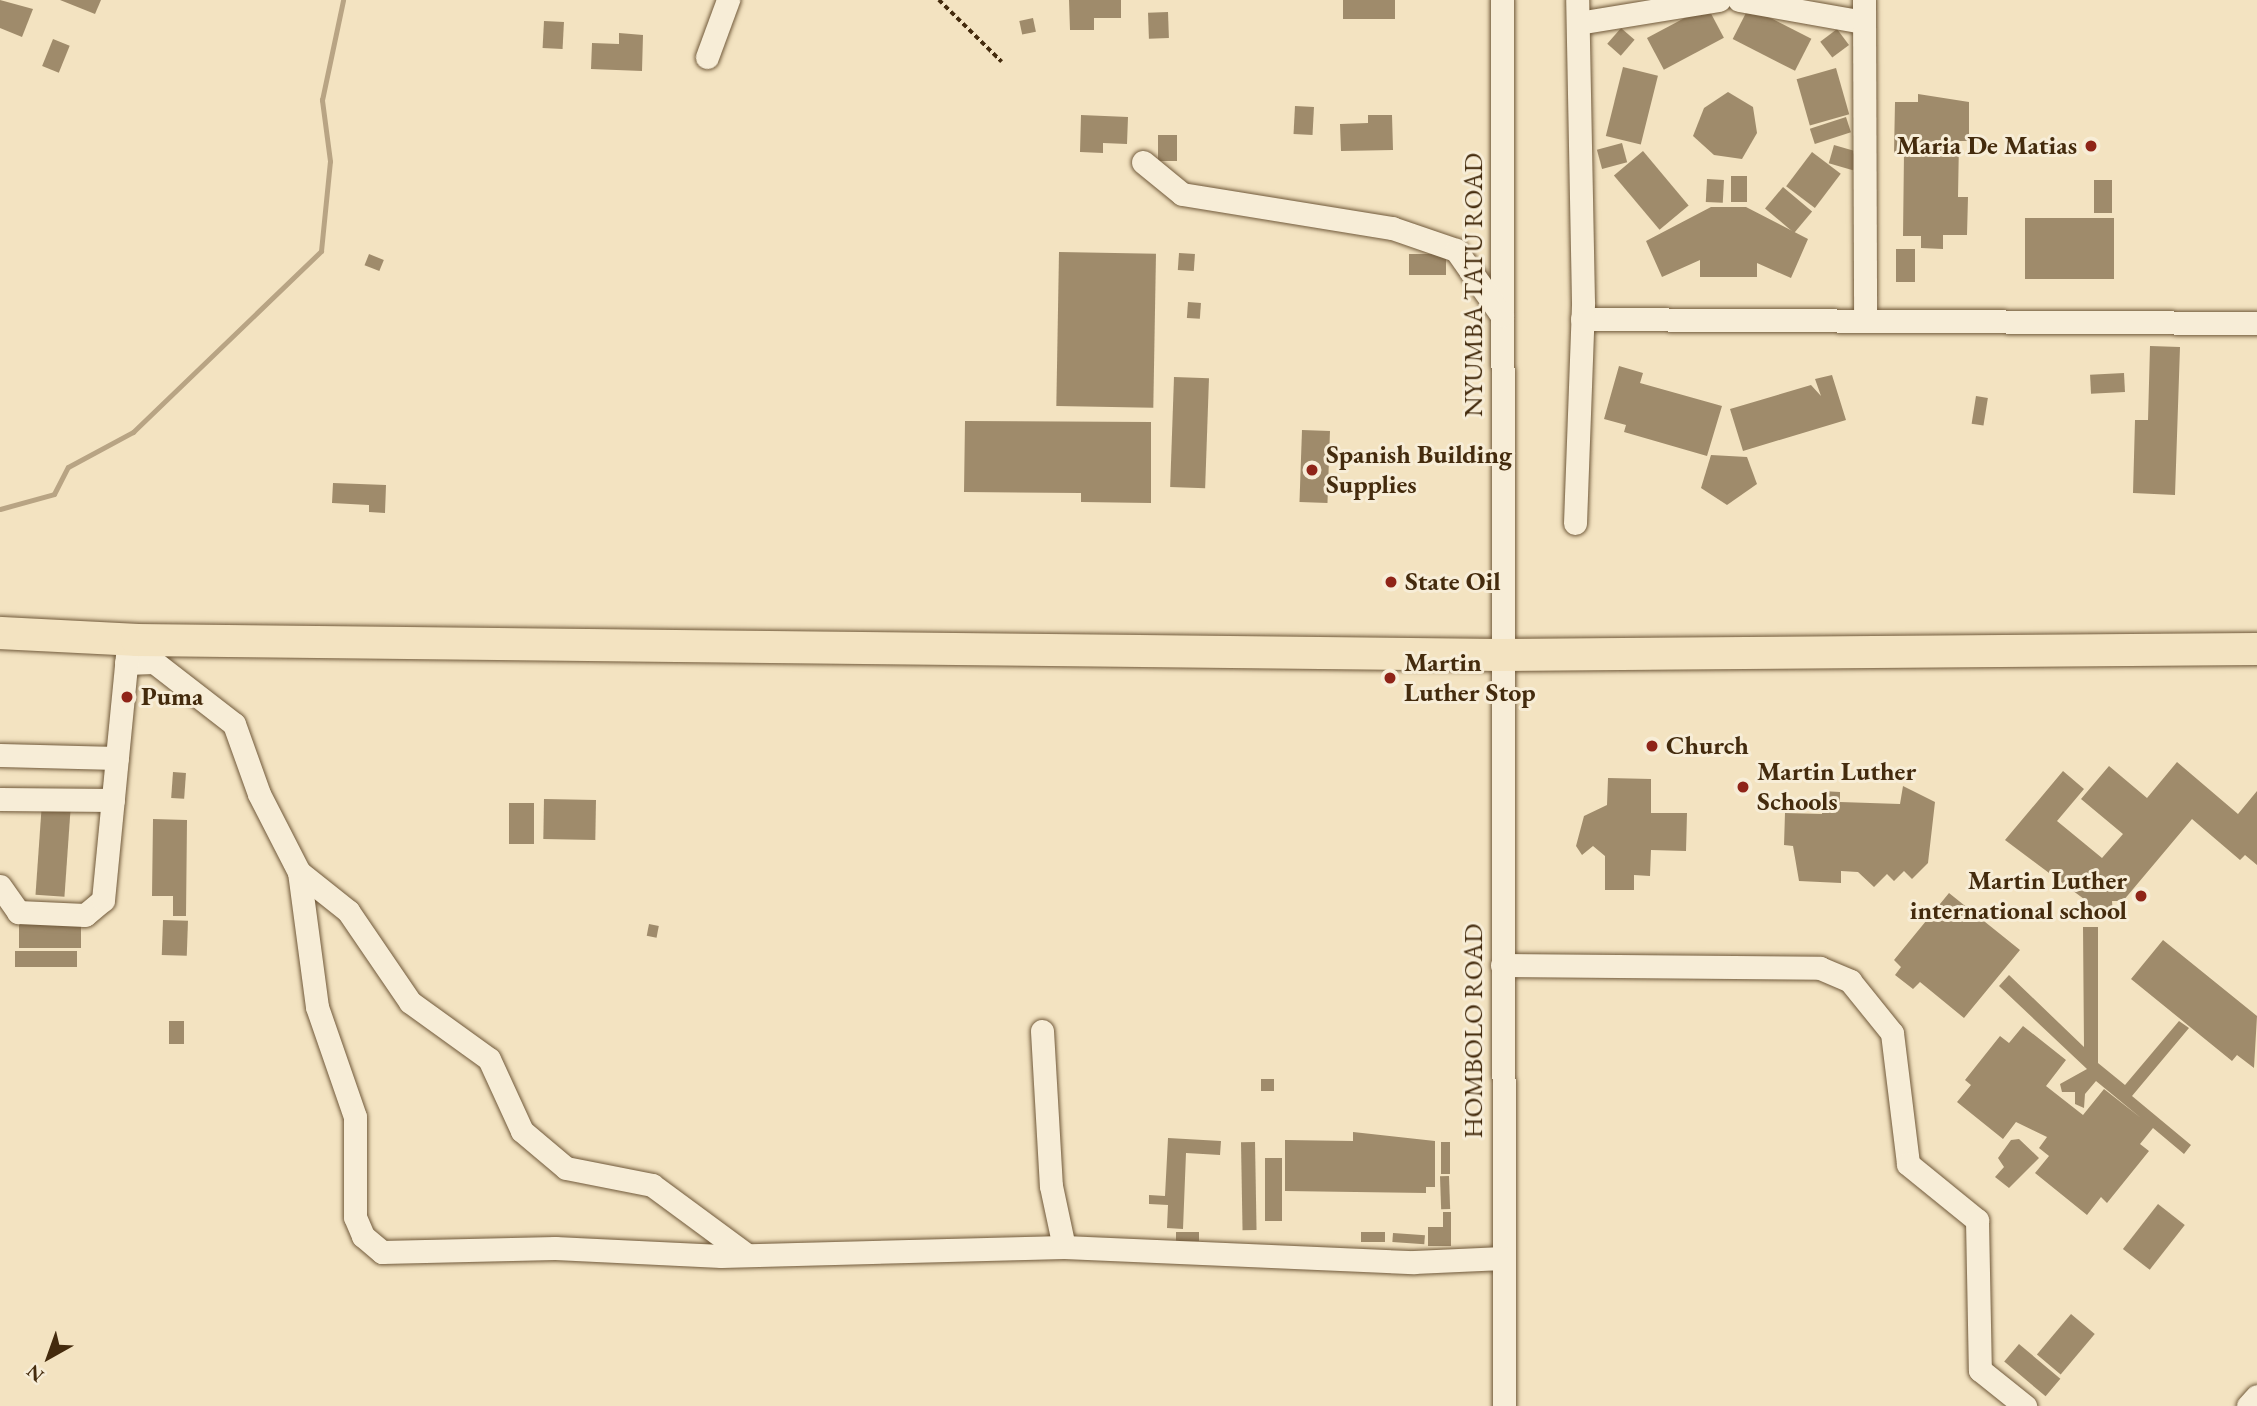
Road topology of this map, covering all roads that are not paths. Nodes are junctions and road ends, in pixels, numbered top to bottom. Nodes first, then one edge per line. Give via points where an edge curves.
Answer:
1 (728, 0) edge
2 (1502, 0) edge
3 (1719, 0) edge
4 (1739, 0) edge
5 (1578, 11) edge
6 (1864, 11) edge
7 (707, 57) dead end
8 (1143, 162) dead end
9 (1502, 316) junction
10 (1582, 319) junction
11 (1864, 321) junction
12 (2257, 323) edge
13 (1575, 523) dead end
14 (0, 633) edge
15 (2257, 649) edge
16 (127, 651) junction
17 (1501, 655) junction
18 (0, 755) edge
19 (117, 758) junction
20 (0, 799) edge
21 (113, 800) junction
22 (299, 872) junction
23 (0, 886) edge
24 (1502, 965) junction
25 (1042, 1031) dead end
26 (1064, 1247) junction
27 (747, 1255) junction
28 (1503, 1258) junction
29 (2257, 1396) edge
30 (1504, 1406) edge
31 (2025, 1406) edge
32 (2248, 1406) edge

1 - 7 street
2 - 9 street, NYUMBA TATU ROAD
3 - 5 street
4 - 6 street
5 - 10 street
6 - 11 street
8 - 9 street via 1182,194 1392,229 1456,250
9 - 17 street, NYUMBA TATU ROAD
10 - 11 street
10 - 13 street
11 - 12 street
14 - 16 highway
15 - 17 highway
16 - 17 highway
16 - 19 street
16 - 22 street via 154,662 234,724 258,794
17 - 24 street, HOMBOLO ROAD
18 - 19 street
19 - 21 street
20 - 21 street
21 - 23 street via 103,900 94,910 18,912
22 - 27 street via 348,911 410,1002 489,1059 522,1132 566,1168 652,1185
22 - 27 street via 317,1007 355,1117 355,1217 363,1237 382,1252 555,1248
24 - 28 street, HOMBOLO ROAD
24 - 31 street via 1819,968 1850,981 1892,1033 1908,1164 1977,1220 1980,1370
25 - 26 street via 1051,1186
26 - 27 street
26 - 28 street via 1414,1262
28 - 30 street, HOMBOLO ROAD
29 - 32 street

